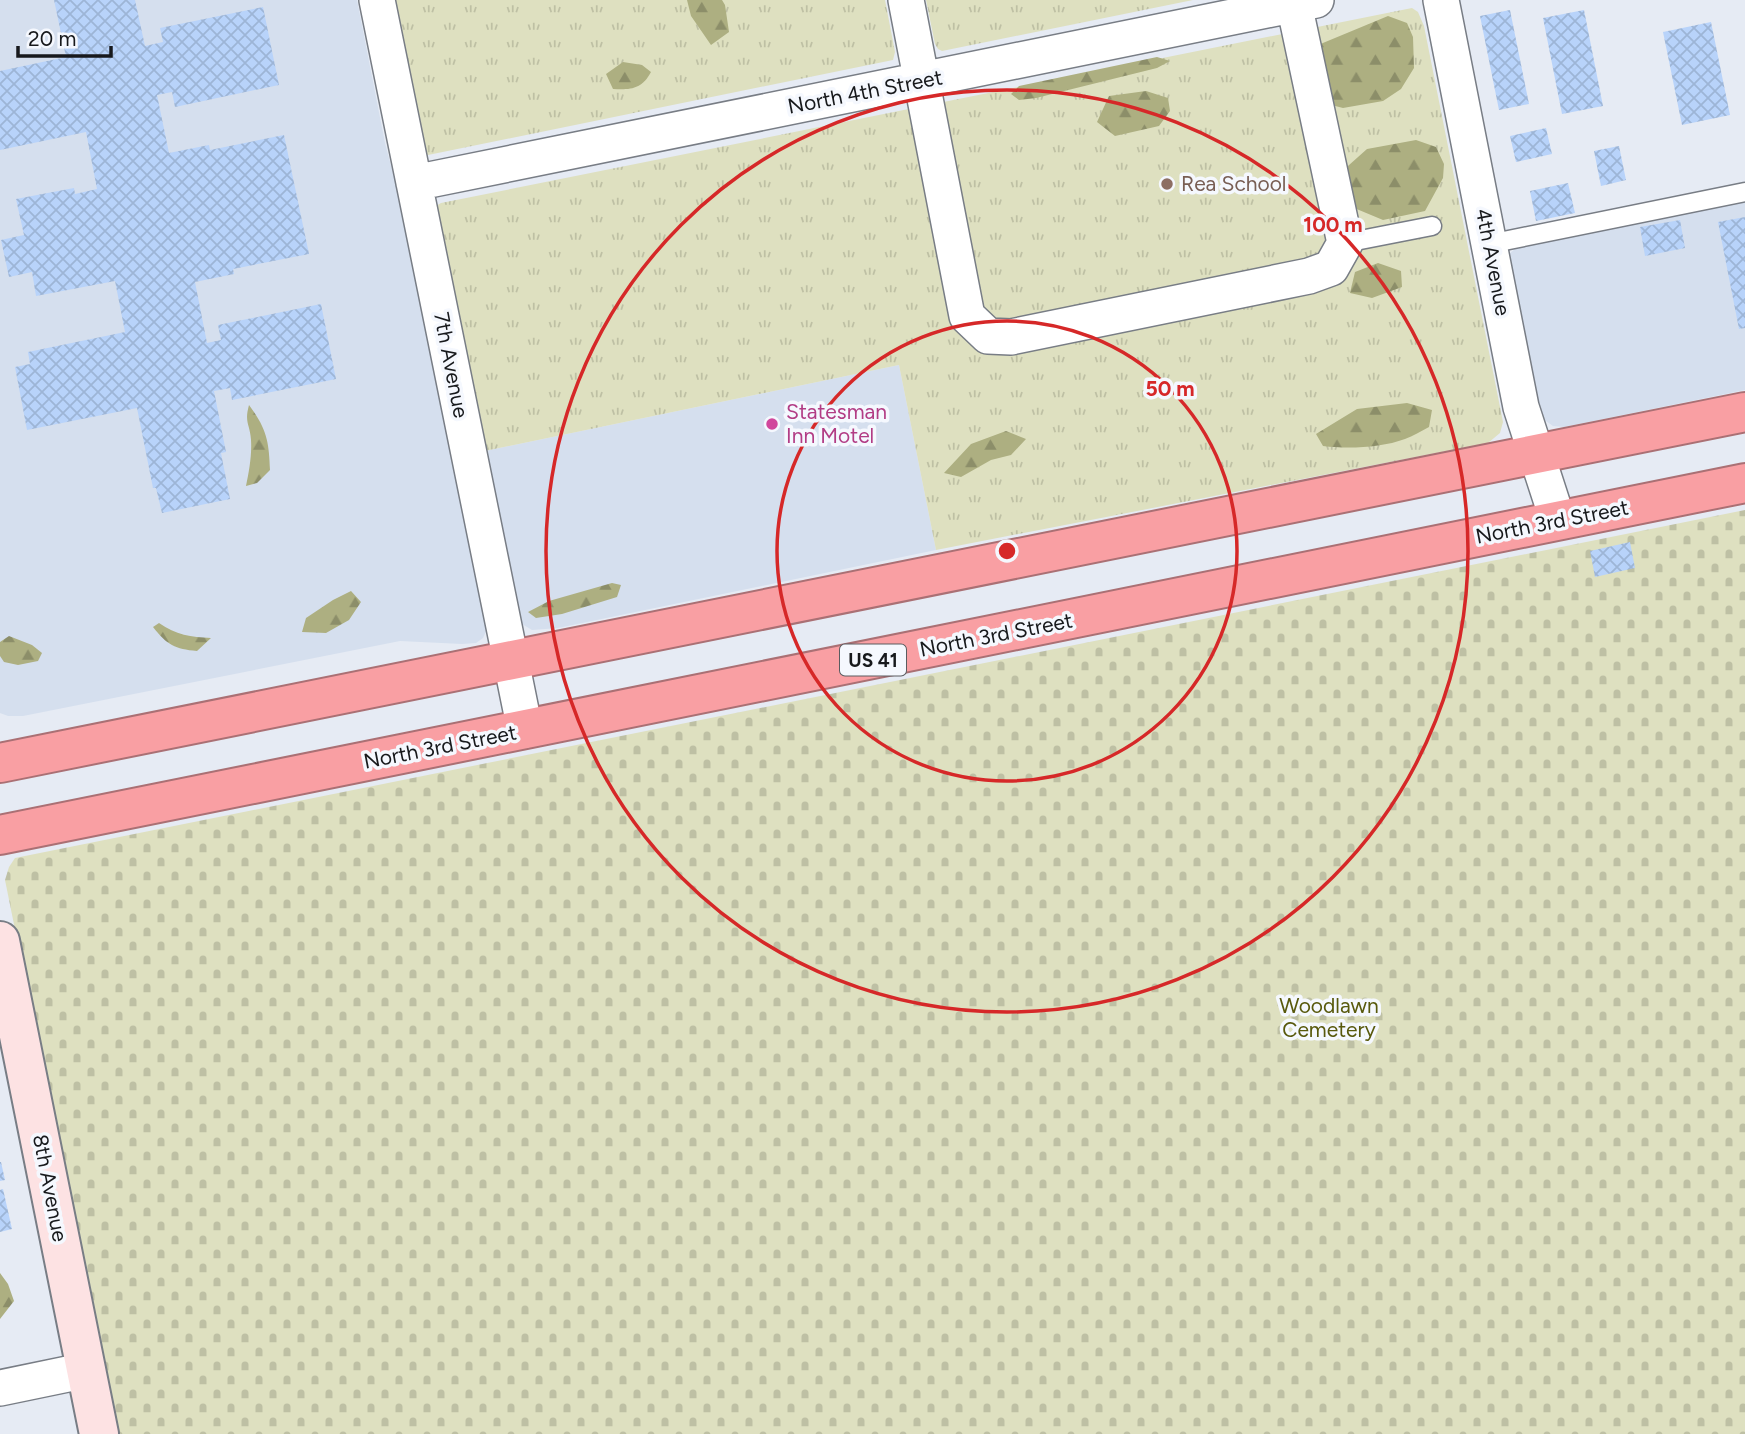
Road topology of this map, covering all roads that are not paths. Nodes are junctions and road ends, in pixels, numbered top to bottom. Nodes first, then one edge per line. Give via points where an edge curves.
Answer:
1 (377, 0) edge
2 (906, 0) edge
3 (1441, 0) edge
4 (1305, 2) edge
5 (922, 80) junction
6 (414, 183) junction
7 (1745, 192) edge
8 (1432, 226) dead end
9 (1345, 243) junction
10 (1489, 244) junction
11 (1745, 412) edge
12 (1536, 454) junction
13 (1745, 484) edge
14 (1558, 521) junction
15 (510, 660) junction
16 (525, 730) junction
17 (0, 763) edge
18 (0, 835) edge
19 (0, 942) edge
20 (86, 1370) junction
21 (0, 1388) edge
22 (99, 1434) edge

1 - 6 street, 7th Avenue
2 - 5 street
3 - 10 street, 4th Avenue
4 - 5 street, North 4th Street
4 - 9 street
5 - 6 street, North 4th Street
5 - 9 street via 967,316 988,336 1011,337 1309,276 1331,268
6 - 15 street, 7th Avenue
7 - 10 lane
8 - 9 lane
10 - 12 street, 4th Avenue via 1521,407
11 - 12 highway
12 - 14 street, 4th Avenue
12 - 15 highway
13 - 14 highway, North 3rd Street / US 41
14 - 16 highway, North 3rd Street / US 41
15 - 16 street, 7th Avenue
15 - 17 highway
16 - 18 highway, North 3rd Street / US 41
19 - 20 street, 8th Avenue
20 - 21 street
20 - 22 street, 8th Avenue

